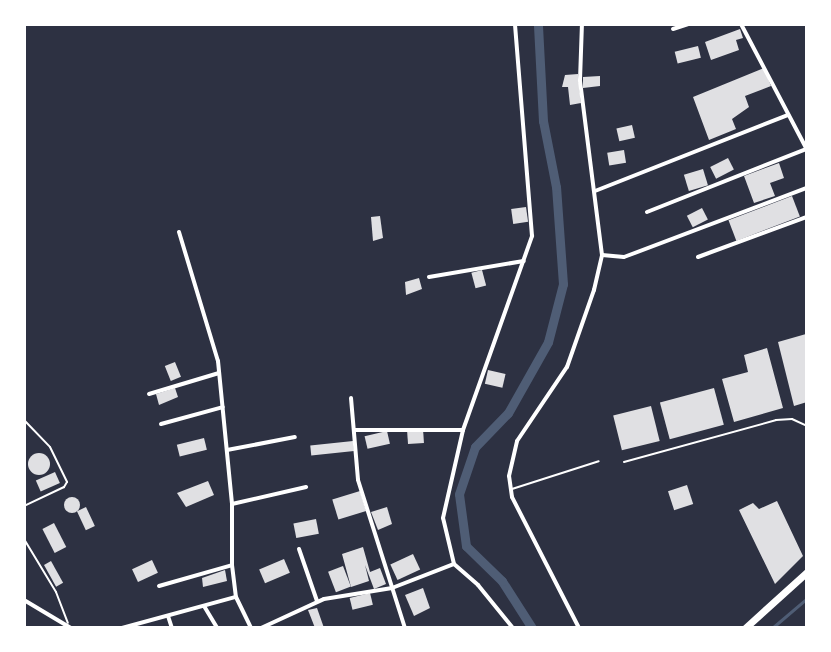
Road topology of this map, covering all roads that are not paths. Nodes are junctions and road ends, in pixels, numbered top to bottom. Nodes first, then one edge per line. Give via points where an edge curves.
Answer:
1 (515, 24) edge
2 (582, 24) edge
3 (688, 24) edge
4 (741, 24) edge
5 (673, 29) dead end
6 (788, 115) junction
7 (807, 149) edge
8 (807, 188) edge
9 (595, 191) junction
10 (647, 212) dead end
11 (807, 217) edge
12 (179, 232) dead end
13 (602, 254) junction
14 (698, 257) dead end
15 (524, 261) junction
16 (429, 277) dead end
17 (219, 373) junction
18 (149, 394) dead end
19 (351, 398) dead end
20 (223, 407) junction
21 (24, 420) edge
22 (161, 424) dead end
23 (807, 426) edge
24 (355, 430) junction
25 (463, 430) junction
26 (295, 437) dead end
27 (227, 450) junction
28 (599, 461) dead end
29 (624, 462) dead end
30 (306, 487) dead end
31 (511, 489) junction
32 (232, 504) junction
33 (24, 506) edge
34 (24, 539) edge
35 (299, 549) dead end
36 (454, 564) junction
37 (232, 565) junction
38 (804, 574) edge
39 (807, 584) edge
40 (159, 586) dead end
41 (392, 588) junction
42 (236, 597) junction
43 (24, 600) edge
44 (317, 601) junction
45 (204, 606) junction
46 (168, 616) junction
47 (69, 627) edge
48 (122, 628) edge
49 (172, 628) edge
50 (217, 628) edge
51 (251, 628) edge
52 (261, 628) edge
53 (405, 628) edge
54 (513, 628) edge
55 (579, 628) edge
56 (745, 628) edge

1 - 15 street via 532,236
2 - 9 street via 580,80
3 - 5 street
4 - 6 street
6 - 7 street
6 - 9 street
7 - 10 street
8 - 13 street via 624,257
9 - 13 street
11 - 14 street
12 - 17 street
13 - 31 street via 567,367 517,441
15 - 16 street
15 - 25 street
17 - 18 street
17 - 20 street
19 - 24 street
20 - 22 street
20 - 27 street
21 - 33 lane via 50,447 67,482
23 - 29 lane via 792,419 776,420
24 - 25 street
24 - 41 street via 358,480
25 - 36 street via 443,518
26 - 27 street
27 - 32 street
28 - 31 lane
30 - 32 street
31 - 55 street
32 - 37 street
34 - 47 lane via 56,592
35 - 44 street
36 - 41 street
36 - 54 street
37 - 40 street
37 - 42 street
38 - 39 street
38 - 56 main road
41 - 44 street
41 - 53 street
42 - 45 street
42 - 51 street
43 - 47 street
44 - 52 street
45 - 46 street
45 - 50 street
46 - 48 street
46 - 49 street

